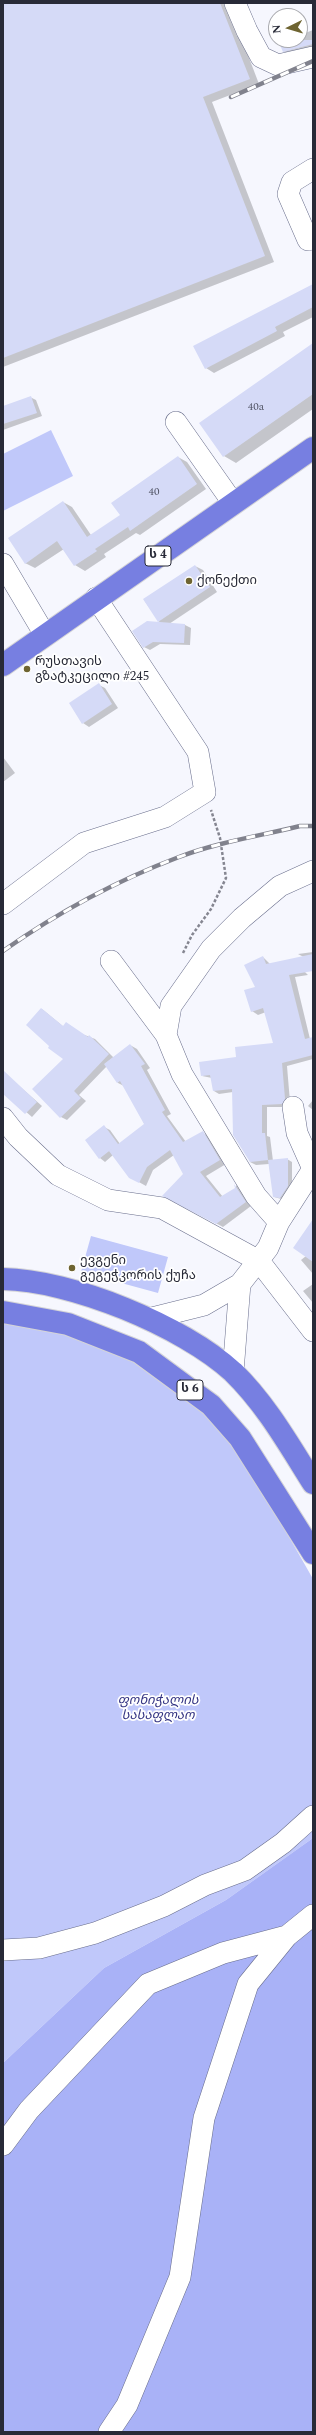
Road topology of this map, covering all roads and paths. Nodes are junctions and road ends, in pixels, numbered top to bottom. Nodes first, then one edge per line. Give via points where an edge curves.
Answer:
1 (235, 3) edge
2 (313, 56) edge
3 (313, 169) edge
4 (308, 240) dead end
5 (176, 422) dead end
6 (313, 448) edge
7 (233, 503) junction
8 (3, 564) edge
9 (96, 598) junction
10 (45, 635) junction
11 (3, 665) edge
12 (205, 792) junction
13 (313, 870) edge
14 (3, 904) edge
15 (182, 955) dead end
16 (111, 961) dead end
17 (166, 1035) junction
18 (293, 1107) dead end
19 (7, 1132) edge
20 (311, 1178) edge
21 (278, 1222) junction
22 (259, 1261) junction
23 (3, 1279) edge
24 (240, 1284) junction
25 (3, 1312) edge
26 (148, 1319) junction
27 (313, 1331) edge
28 (233, 1372) junction
29 (313, 1483) edge
30 (313, 1553) edge
31 (313, 1816) edge
32 (313, 1915) edge
33 (287, 1936) junction
34 (3, 1950) edge
35 (3, 2145) edge
36 (110, 2432) edge

1 - 2 street via 261,57 278,66
3 - 4 street via 292,182 288,194
5 - 7 street
6 - 7 highway, ს 4
7 - 9 highway, ს 4
8 - 10 street
9 - 10 highway, ს 4
9 - 12 street via 198,752
10 - 11 highway, ს 4
12 - 14 street via 165,817 84,843
12 - 15 path via 220,838 226,878 211,909 192,935
13 - 17 street via 280,886 211,949 171,1006
16 - 17 street
17 - 21 street via 182,1074 256,1196
18 - 20 street via 297,1133
19 - 22 street via 58,1175 108,1200 162,1208
20 - 21 street
21 - 22 street via 268,1248
22 - 24 street
22 - 27 street
23 - 26 highway via 23,1279 88,1295
24 - 26 street via 204,1305
24 - 28 street
25 - 30 highway, ს 6 via 68,1324 139,1352 211,1405 240,1438
26 - 28 highway via 189,1340
28 - 29 highway via 273,1419
31 - 34 street via 283,1843 245,1870 206,1885 164,1906 95,1933 39,1948
32 - 33 street
33 - 35 street via 223,1953 148,1984 29,2110
33 - 36 street via 248,1984 204,2118 180,2277 127,2405

